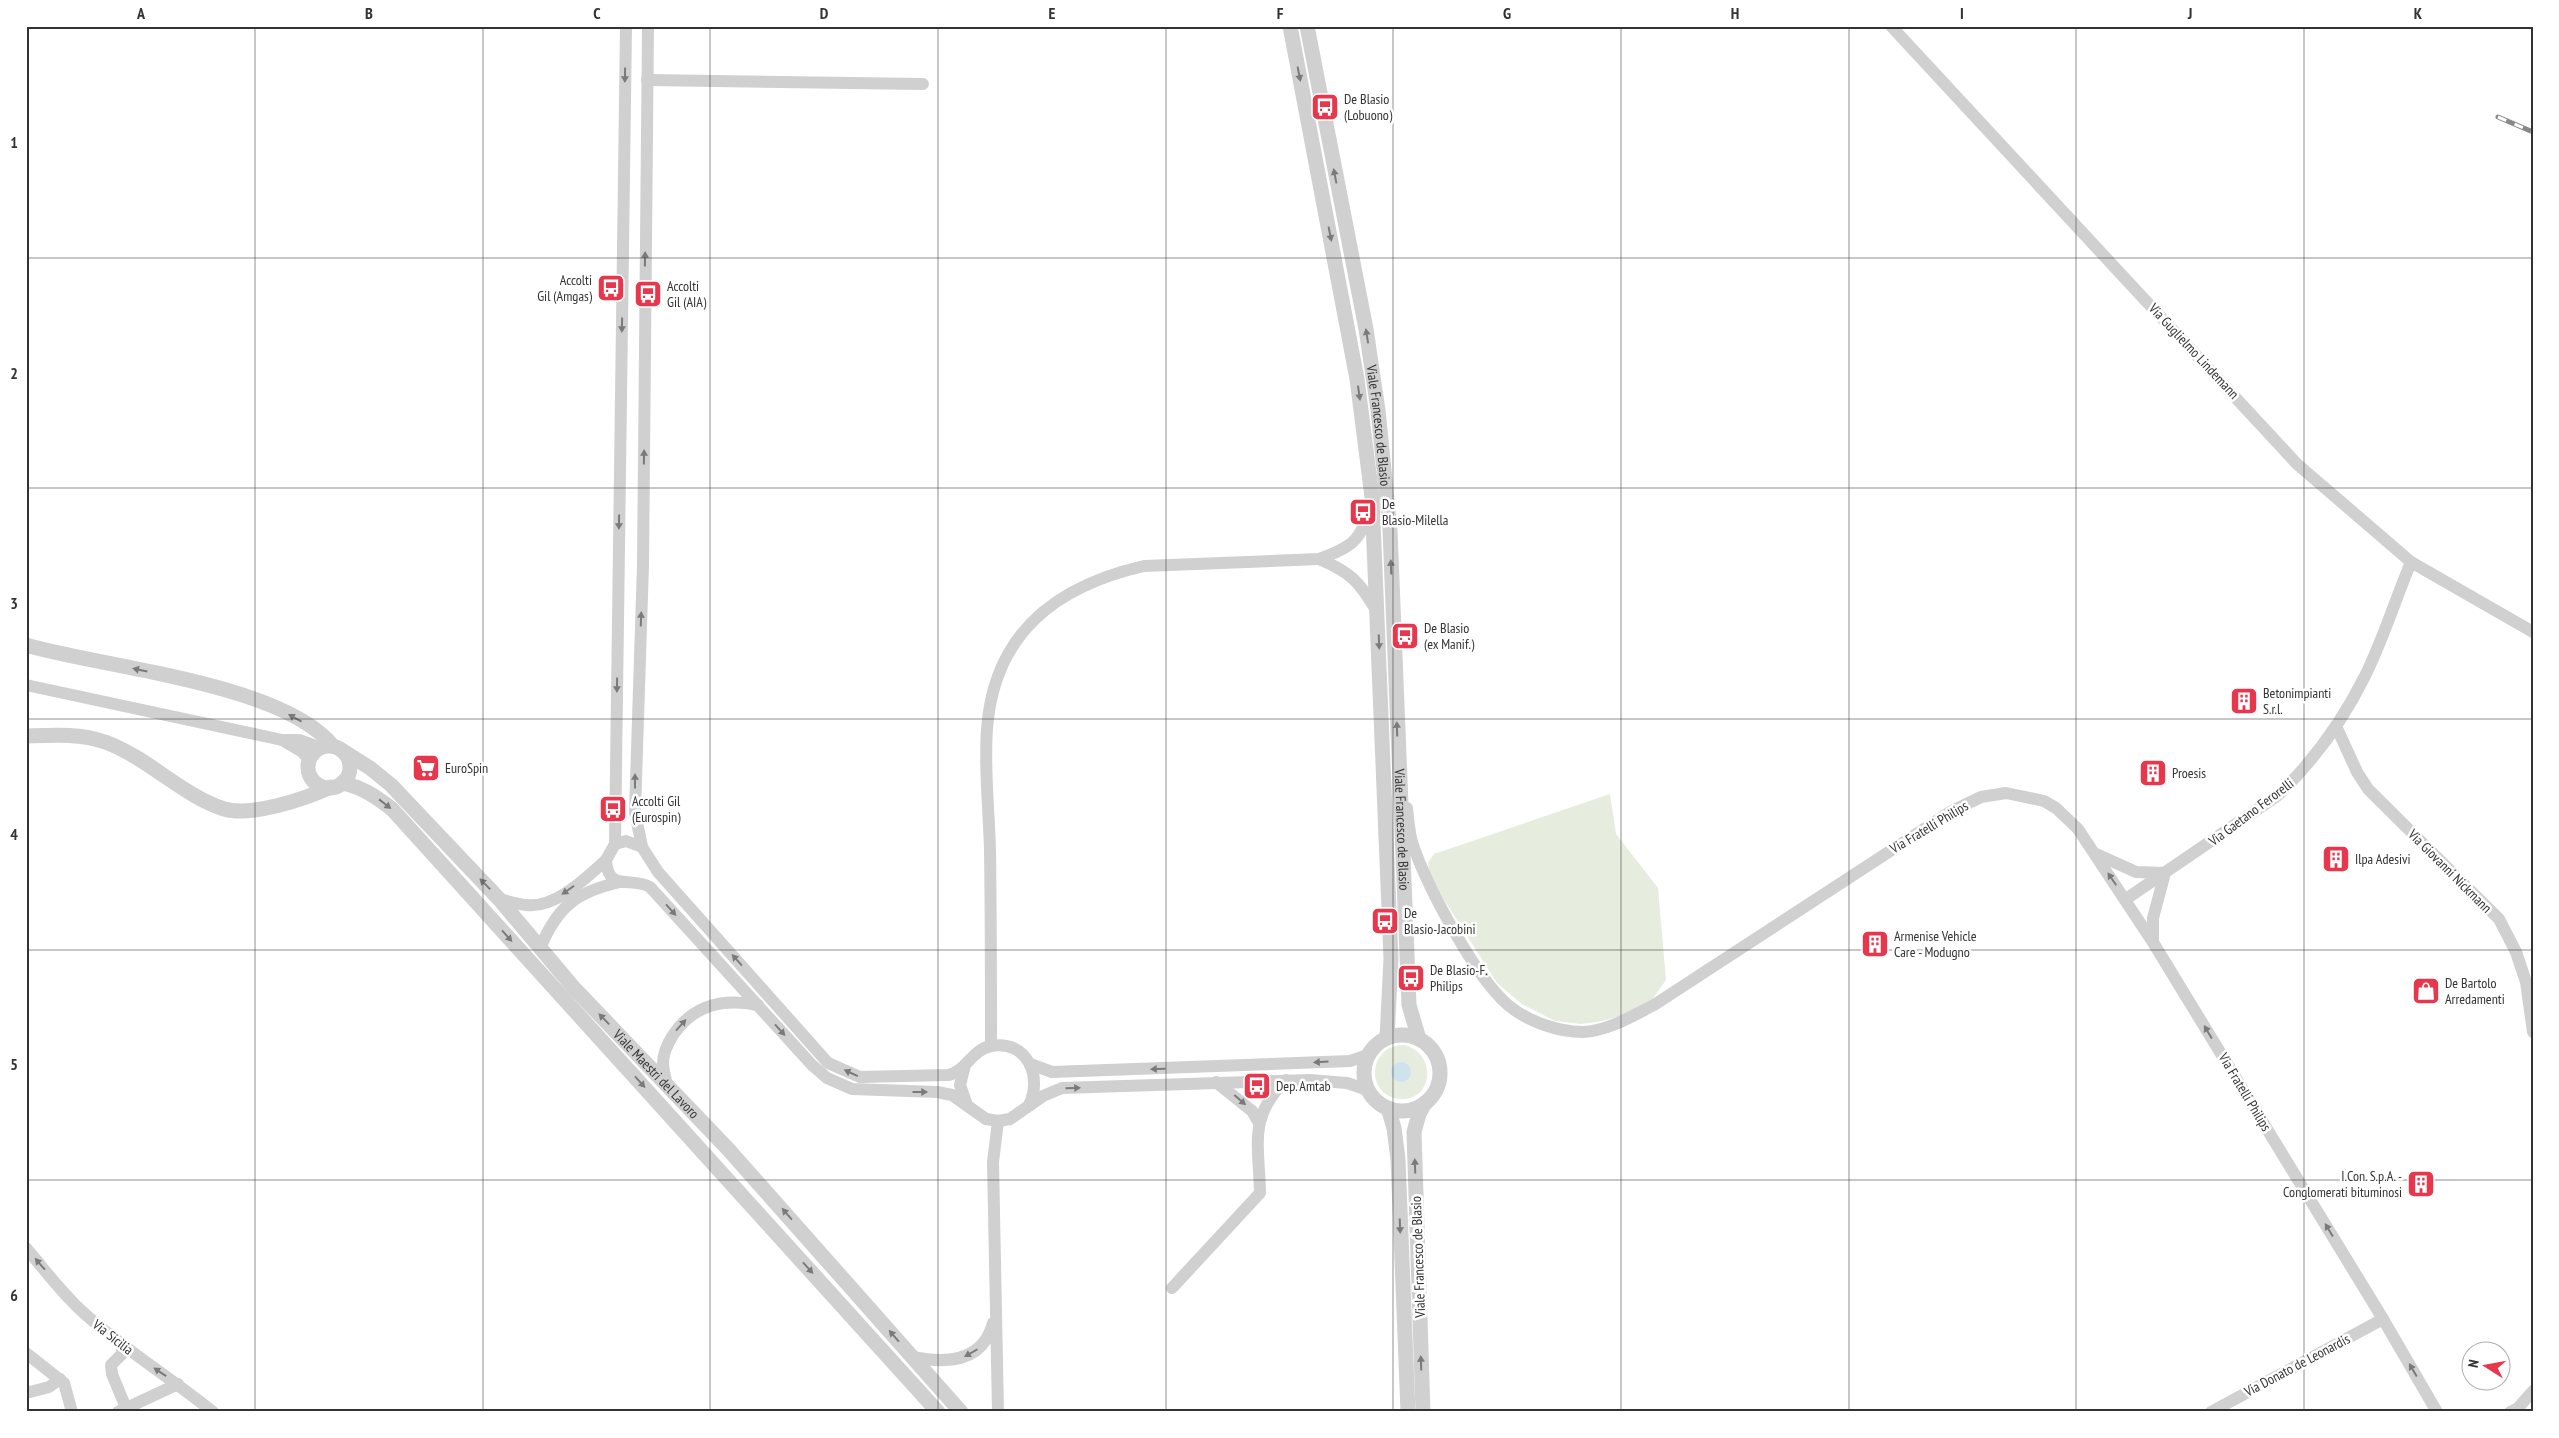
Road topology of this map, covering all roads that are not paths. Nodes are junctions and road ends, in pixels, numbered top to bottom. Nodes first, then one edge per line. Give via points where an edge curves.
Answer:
1 (626, 26) edge
2 (648, 26) edge
3 (1290, 26) edge
4 (1307, 26) edge
5 (1891, 26) edge
6 (647, 80) junction
7 (923, 84) dead end
8 (1372, 497) junction
9 (1319, 559) junction
10 (2411, 562) junction
11 (1378, 614) junction
12 (2533, 632) edge
13 (28, 645) edge
14 (26, 686) edge
15 (2336, 726) junction
16 (26, 736) edge
17 (282, 740) junction
18 (332, 748) junction
19 (1398, 756) junction
20 (310, 760) junction
21 (336, 785) junction
22 (615, 844) junction
23 (642, 847) junction
24 (2094, 853) junction
25 (648, 859) junction
26 (606, 860) junction
27 (2165, 873) junction
28 (620, 882) junction
29 (634, 882) junction
30 (499, 899) junction
31 (2126, 900) junction
32 (2154, 944) junction
33 (540, 948) junction
34 (758, 1006) junction
35 (2533, 1032) edge
36 (1388, 1038) junction
37 (1419, 1039) junction
38 (991, 1046) junction
39 (1368, 1055) junction
40 (1030, 1064) junction
41 (965, 1065) junction
42 (1286, 1080) junction
43 (1216, 1082) junction
44 (668, 1086) junction
45 (1368, 1090) junction
46 (967, 1104) junction
47 (1425, 1104) junction
48 (1029, 1105) junction
49 (1388, 1108) junction
50 (998, 1121) junction
51 (1259, 1123) junction
52 (26, 1248) edge
53 (1172, 1288) dead end
54 (996, 1314) junction
55 (2383, 1319) junction
56 (122, 1346) junction
57 (26, 1353) edge
58 (913, 1358) junction
59 (60, 1379) junction
60 (178, 1384) junction
61 (2533, 1391) edge
62 (26, 1393) edge
63 (200, 1401) junction
64 (122, 1410) edge
65 (72, 1412) edge
66 (192, 1412) edge
67 (213, 1412) edge
68 (938, 1412) edge
69 (961, 1412) edge
70 (998, 1412) edge
71 (1408, 1412) edge
72 (1423, 1412) edge
73 (2211, 1412) edge
74 (2437, 1412) edge
75 (2510, 1412) edge

1 -> 22 street
2 - 6 street
3 -> 8 street, Viale Francesco de Blasio via 1356,371
19 -> 4 street, Viale Francesco de Blasio via 1390,530 1378,410 1366,329
5 - 10 street, Via Guglielmo Lindemann via 2297,464
6 - 7 street
23 -> 6 street via 635,812 635,768 643,565
8 - 9 street via 1363,531 1356,540 1341,551
8 - 11 street, Viale Francesco de Blasio
9 - 11 street via 1352,576 1364,589
9 - 38 street via 1144,566 1121,571 1071,590 1021,634 998,675 987,729
10 - 12 street, Via Guglielmo Lindemann
10 - 15 street, Via Gaetano Ferorelli via 2366,675
11 -> 36 street, Viale Francesco de Blasio via 1391,958
18 -> 13 street via 325,736 259,701 196,682
14 - 17 street
15 - 27 street, Via Gaetano Ferorelli via 2297,777 2277,796
15 - 35 street, Via Giovanni Nickmann via 2368,789 2499,919 2516,952 2526,982
16 - 21 street via 87,736 106,742 225,809 252,811 316,794
17 - 18 street via 299,740
17 - 20 street via 301,750
18 - 20 street
18 - 21 street via 345,754 350,764 350,771
30 -> 18 street, Viale Maestri del Lavoro via 391,785 370,768
19 - 24 street, Via Fratelli Philips via 1412,841 1438,900 1492,990 1510,1006 1553,1028 1583,1032 1603,1028 1654,1005 1950,812 1981,797 2006,794 2044,801 2078,829
19 - 37 street, Viale Francesco de Blasio via 1409,1005
20 - 21 street via 310,774 316,782
21 -> 68 street, Viale Maestri del Lavoro via 356,786 392,809
22 - 23 street via 632,841
22 - 26 street
23 - 25 street
24 - 27 street via 2136,872
31 -> 24 street, Via Fratelli Philips
25 - 29 street via 645,874
41 -> 25 street via 957,1073 948,1075 860,1078 828,1063
26 - 28 street via 609,874
26 -> 30 street via 584,879 544,904 527,905
27 - 31 street, Via Gaetano Ferorelli
27 - 32 street via 2153,918
28 - 29 street
28 - 33 street via 583,893 565,905 547,930
29 -> 34 street via 650,887
30 - 33 street, Viale Maestri del Lavoro
31 - 32 street, Via Fratelli Philips
55 -> 32 street, Via Fratelli Philips
44 -> 33 street, Viale Maestri del Lavoro
44 -> 34 street via 663,1062 667,1044 690,1015 722,1002 738,1001
34 -> 46 street via 827,1078 868,1092 937,1092 952,1095
36 - 37 street via 1403,1035
36 - 39 street
37 - 47 street via 1435,1054 1439,1064 1437,1086
38 - 40 street via 1014,1049
38 - 41 street via 972,1056
39 -> 40 street via 1350,1061 1062,1072
39 - 45 street via 1364,1066
40 - 48 street via 1036,1085
41 - 46 street via 960,1085
42 - 43 street
42 - 45 street via 1347,1083
42 - 51 street via 1272,1094 1262,1110
48 -> 43 street via 1062,1088
43 -> 51 street via 1252,1111
58 -> 44 street, Viale Maestri del Lavoro via 781,1207
45 - 49 street via 1373,1098
46 - 50 street via 975,1113
47 - 49 street via 1407,1110
72 -> 47 street, Viale Francesco de Blasio via 1414,1132 1418,1114
48 - 50 street via 1020,1114
49 -> 71 street, Viale Francesco de Blasio via 1398,1159
50 - 54 street via 993,1162
51 - 53 street via 1260,1193
56 -> 52 street, Via Sicilia via 83,1313
54 -> 58 street via 990,1335 966,1356 934,1362
54 - 70 street
55 - 73 street, Via Donato de Leonardis
74 -> 55 street, Via Fratelli Philips
60 -> 56 street, Via Sicilia
56 - 64 street via 122,1354 111,1365
57 - 59 street
58 - 69 street, Viale Maestri del Lavoro
59 - 62 street via 49,1387
59 - 65 street via 68,1390
60 - 63 street, Via Sicilia
60 - 64 street
61 - 75 street
63 - 66 street
63 - 67 street, Via Sicilia

